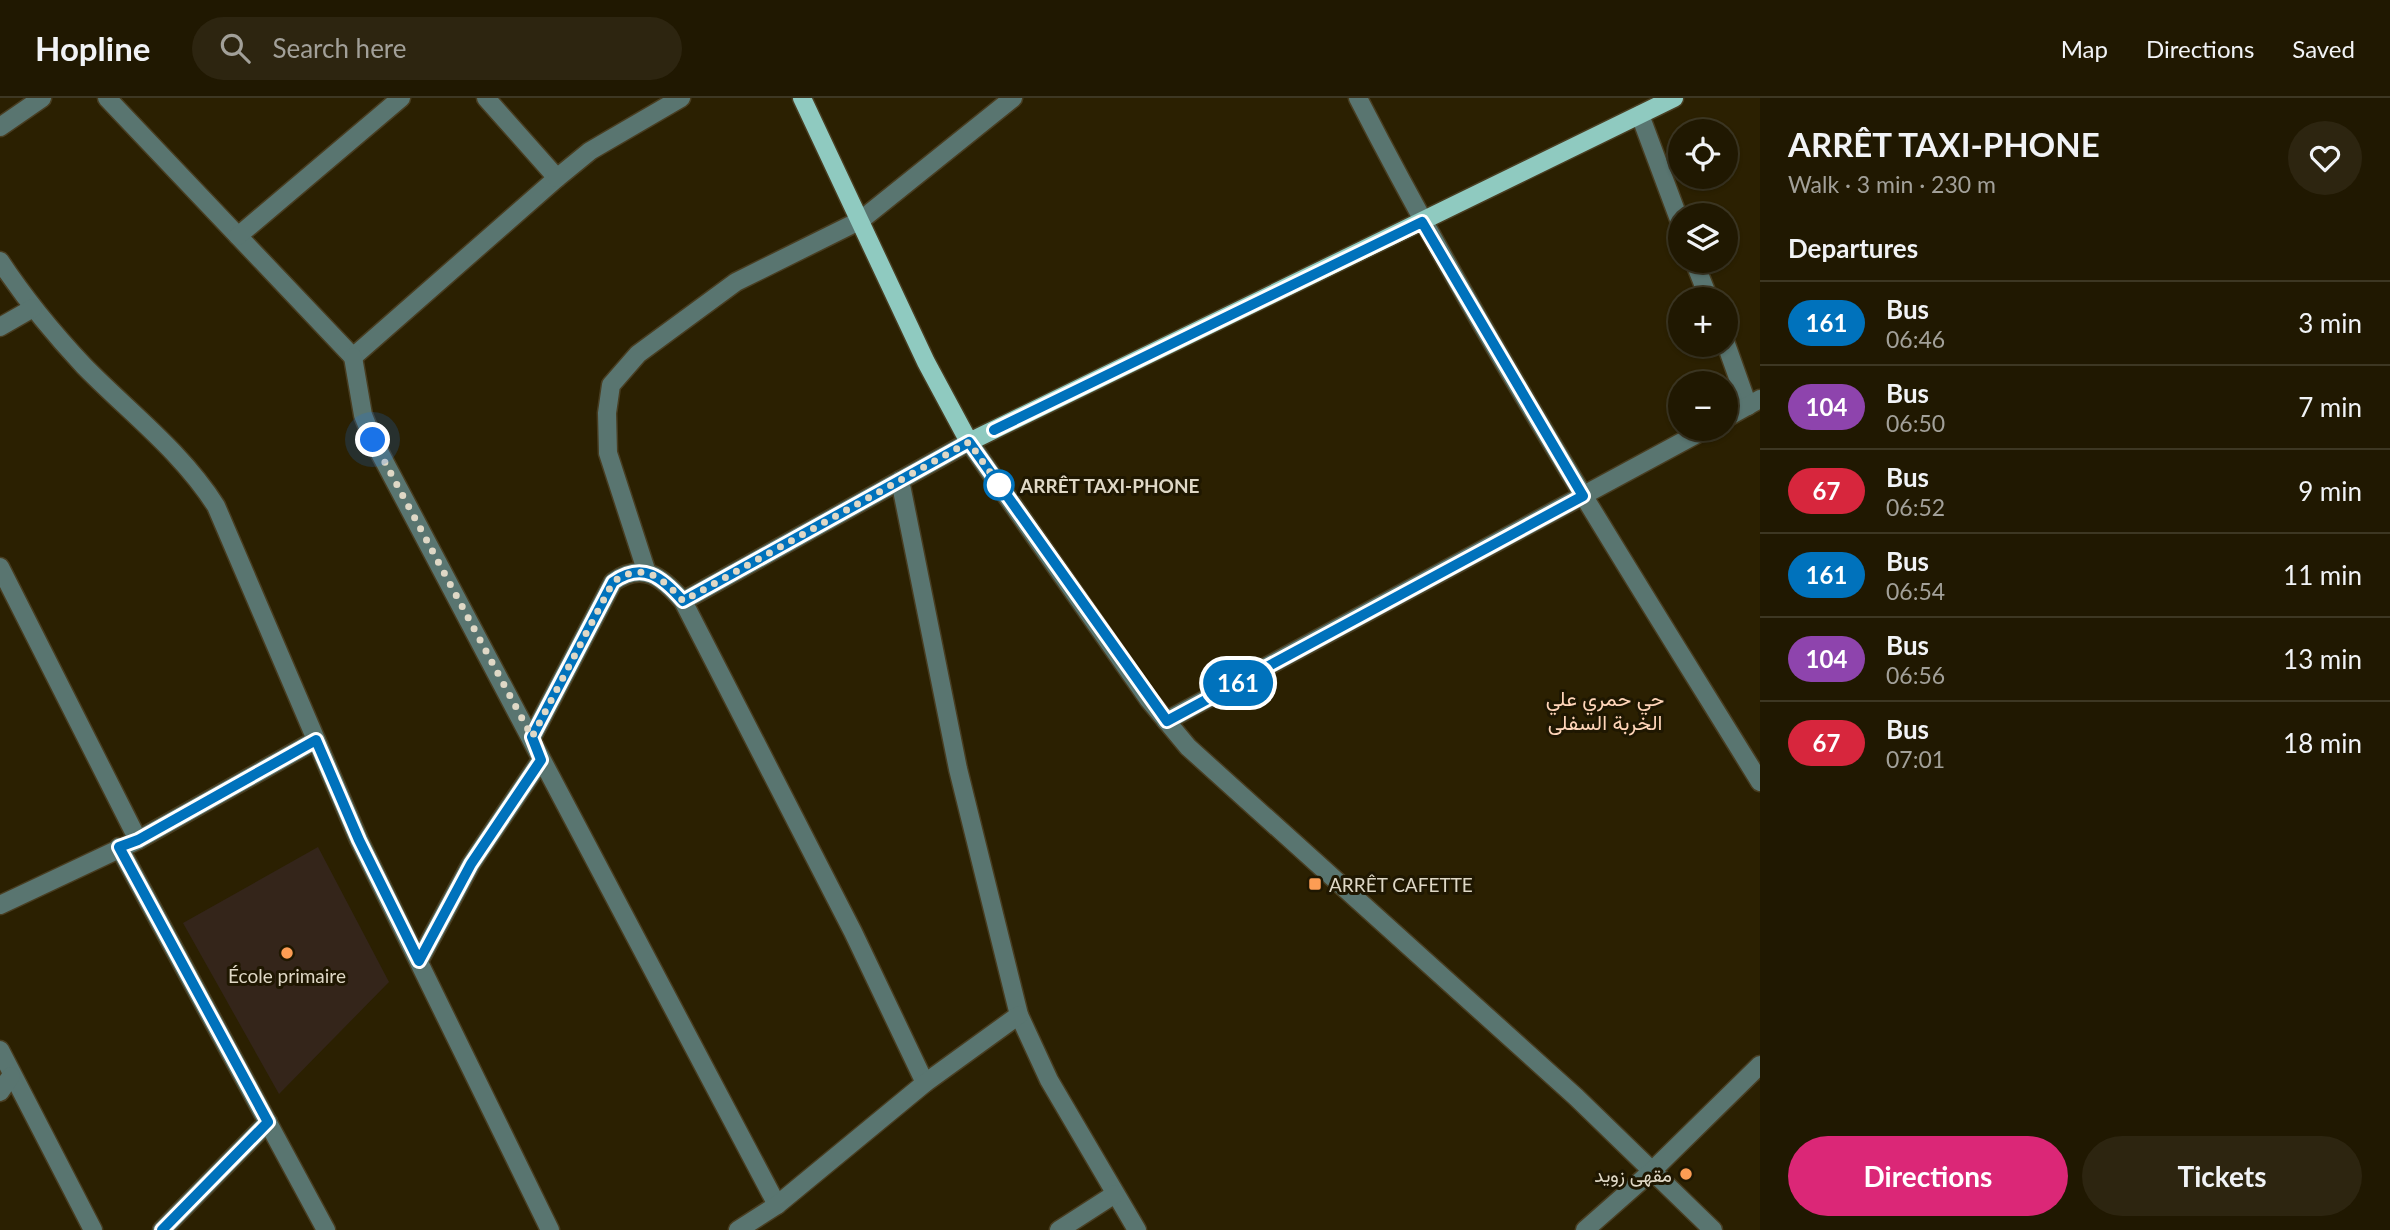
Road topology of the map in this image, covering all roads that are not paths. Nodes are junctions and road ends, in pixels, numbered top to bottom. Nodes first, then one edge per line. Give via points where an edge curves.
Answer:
1 (42, 98) edge
2 (107, 98) edge
3 (401, 98) edge
4 (486, 98) edge
5 (681, 98) edge
6 (802, 98) edge
7 (1013, 98) edge
8 (1359, 98) edge
9 (1674, 98) edge
10 (1640, 115) junction
11 (0, 127) edge
12 (557, 178) junction
13 (1673, 203) edge
14 (861, 220) junction
15 (1422, 222) junction
16 (238, 236) junction
17 (0, 261) edge
18 (33, 308) junction
19 (0, 327) edge
20 (352, 357) junction
21 (1732, 357) edge
22 (1754, 403) edge
23 (1738, 412) edge
24 (1684, 441) edge
25 (969, 442) junction
26 (900, 480) junction
27 (1583, 496) junction
28 (0, 568) edge
29 (647, 573) junction
30 (683, 601) junction
31 (1167, 721) junction
32 (532, 737) junction
33 (316, 740) junction
34 (541, 760) junction
35 (1760, 782) edge
36 (138, 840) junction
37 (119, 847) junction
38 (0, 905) edge
39 (419, 961) junction
40 (1019, 1015) junction
41 (0, 1050) edge
42 (1760, 1065) edge
43 (11, 1076) junction
44 (925, 1083) junction
45 (0, 1092) edge
46 (268, 1122) junction
47 (1652, 1171) junction
48 (1115, 1194) junction
49 (777, 1205) junction
50 (93, 1230) edge
51 (162, 1230) edge
52 (326, 1230) edge
53 (550, 1230) edge
54 (738, 1230) edge
55 (1059, 1230) edge
56 (1136, 1230) edge
57 (1585, 1230) edge
58 (1713, 1230) edge

1 - 11 street
2 - 16 street
3 - 16 street
4 - 12 street
5 - 12 street via 590,151
6 - 14 main road
7 - 14 street
8 - 15 street
9 - 10 main road
10 - 13 street
10 - 15 main road
12 - 20 street
14 - 25 main road via 926,362
14 - 29 street via 736,282 638,354 611,385 608,453
15 - 25 main road
15 - 27 street
16 - 20 street
17 - 18 street
18 - 19 street
18 - 33 street via 84,365 194,472 235,546
20 - 32 street via 363,415 373,440
21 - 22 street
22 - 23 street
24 - 27 street
25 - 26 street
25 - 31 street
26 - 30 street
26 - 40 street via 958,769
27 - 31 street
27 - 35 street
28 - 36 street
29 - 30 street via 665,580
29 - 32 street via 626,572 613,582
30 - 44 street
31 - 47 street via 1252,807 1576,1097
32 - 34 street
33 - 36 street
33 - 39 street
34 - 39 street via 471,864
34 - 49 street
36 - 37 street
37 - 38 street
37 - 46 street
39 - 53 street
40 - 44 street
40 - 48 street via 1049,1080
41 - 43 street
42 - 47 street
43 - 45 street
43 - 50 street
44 - 49 street
46 - 51 street
46 - 52 street
47 - 57 street
47 - 58 street
48 - 55 street
48 - 56 street
49 - 54 street

